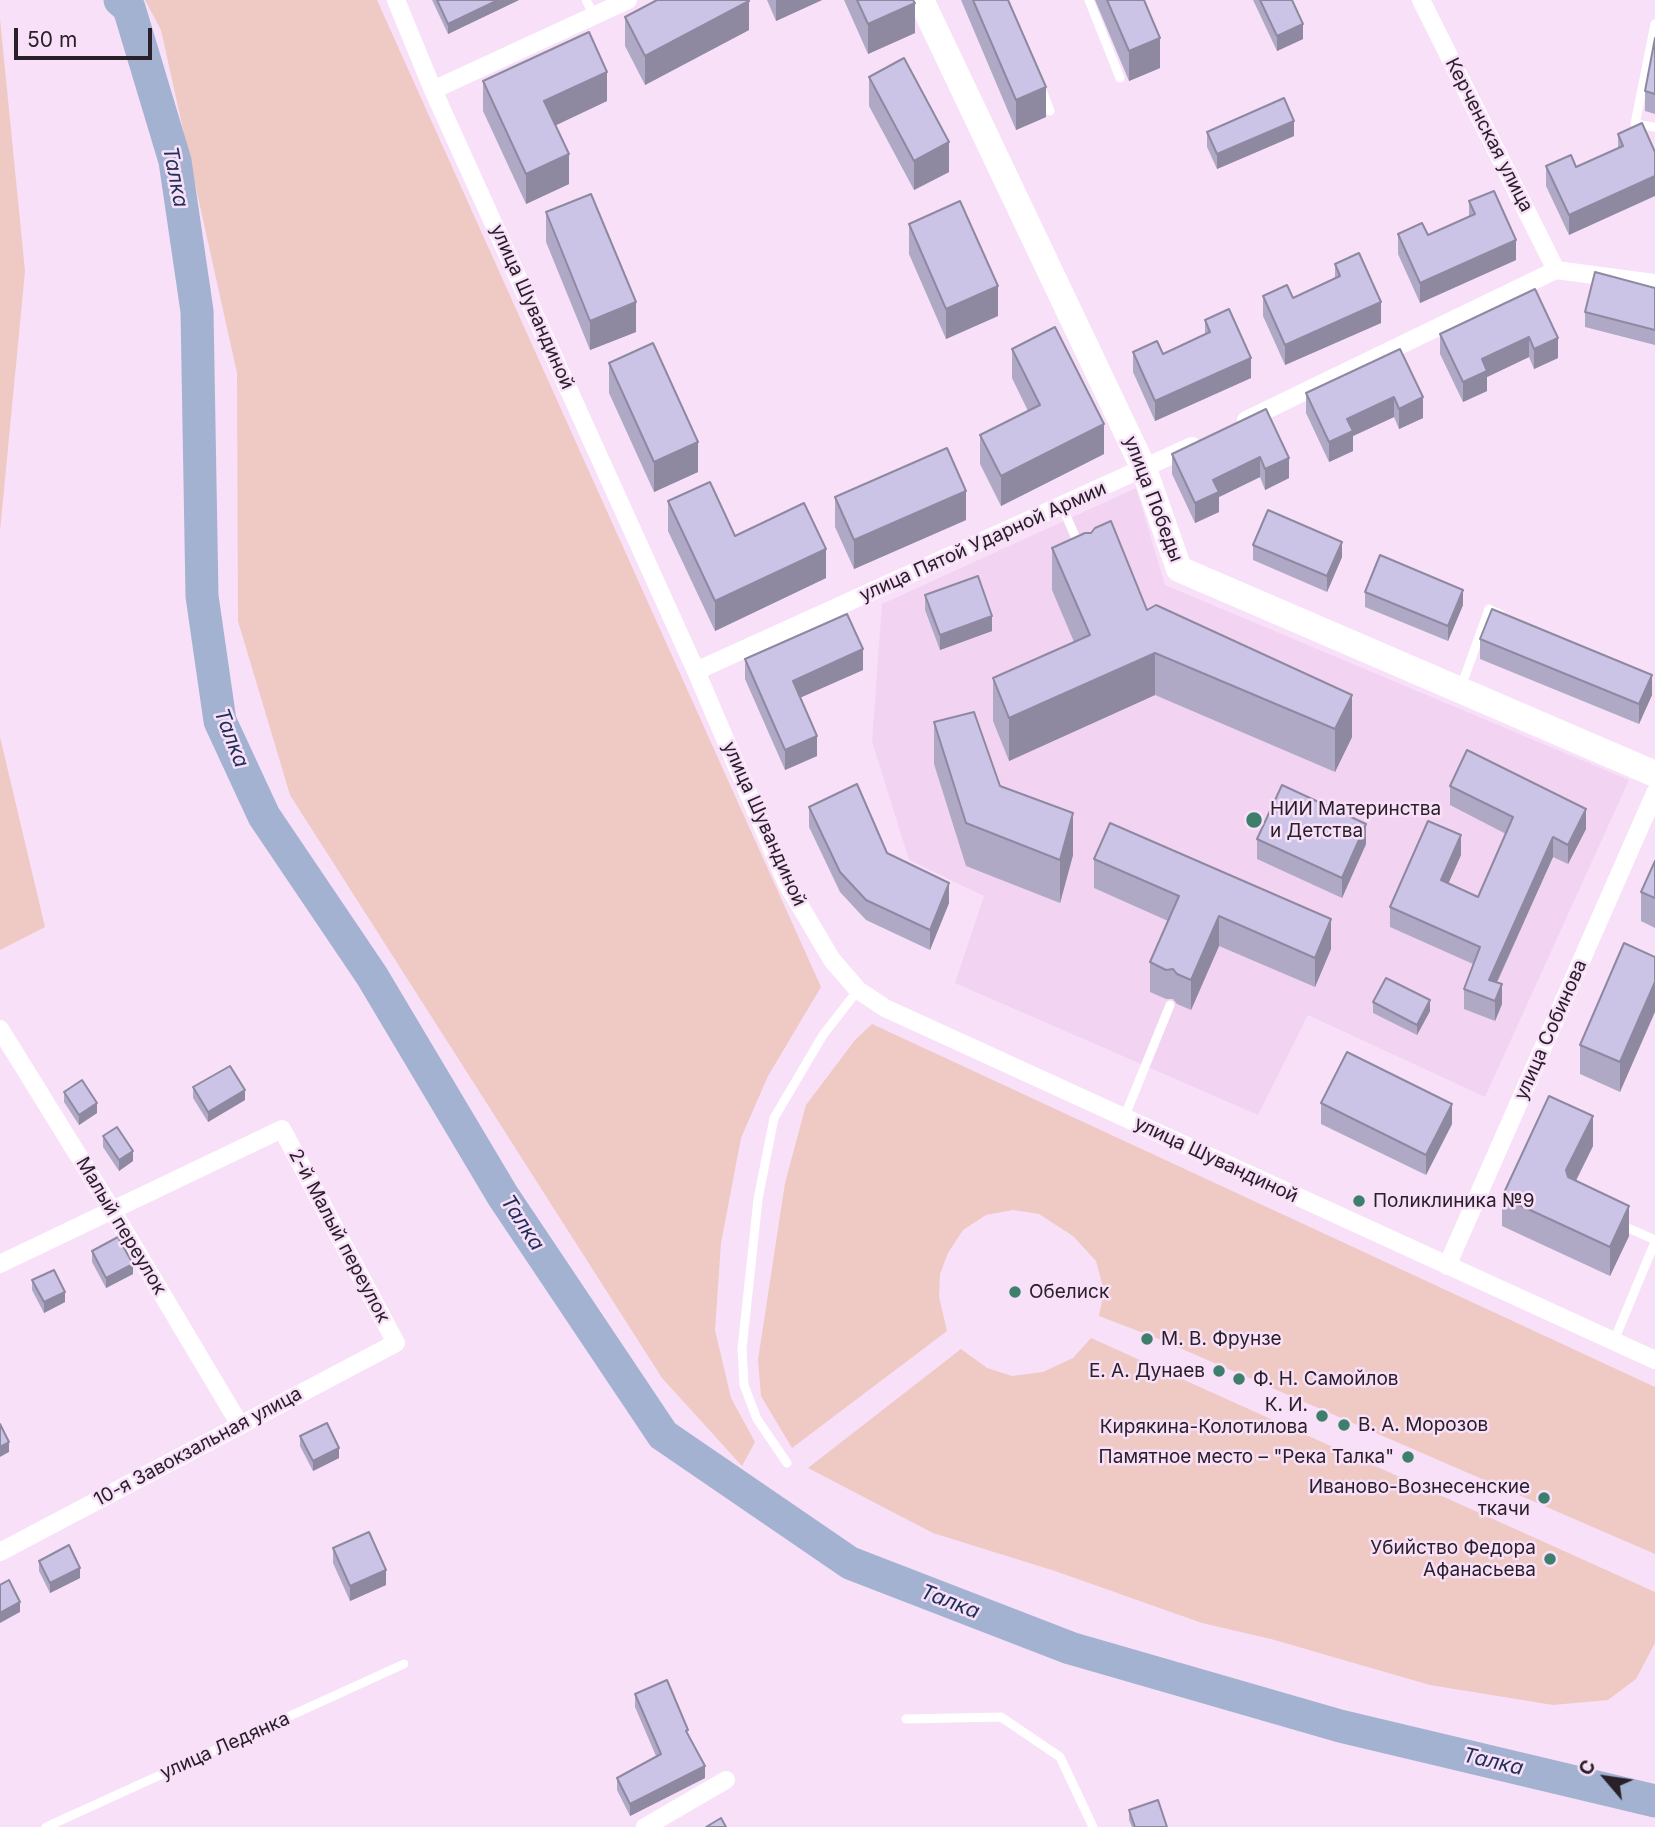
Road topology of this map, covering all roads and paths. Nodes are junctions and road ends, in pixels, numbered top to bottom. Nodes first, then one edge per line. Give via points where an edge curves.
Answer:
1 (396, 0) edge
2 (628, 0) edge
3 (921, 0) edge
4 (1088, 0) edge
5 (1421, 0) edge
6 (590, 8) edge
7 (1655, 24) edge
8 (1121, 78) dead end
9 (1040, 86) edge
10 (433, 90) junction
11 (1050, 111) dead end
12 (1655, 127) edge
13 (1556, 270) junction
14 (1655, 284) edge
15 (1232, 426) edge
16 (1207, 439) edge
17 (1144, 469) junction
18 (1062, 506) junction
19 (1083, 556) edge
20 (1514, 619) edge
21 (696, 671) junction
22 (1460, 690) junction
23 (1655, 774) edge
24 (1655, 793) edge
25 (858, 990) junction
26 (1170, 1005) dead end
27 (0, 1029) edge
28 (1124, 1118) junction
29 (112, 1210) junction
30 (1608, 1219) edge
31 (1655, 1241) edge
32 (0, 1264) edge
33 (1447, 1266) junction
34 (1613, 1342) junction
35 (396, 1343) joint
36 (1655, 1360) edge
37 (240, 1425) junction
38 (787, 1462) dead end
39 (0, 1552) edge
40 (404, 1664) dead end
41 (906, 1719) dead end
42 (726, 1780) dead end
43 (46, 1827) edge
44 (645, 1827) edge
45 (1093, 1827) edge

1 - 10 street, улица Шувандиной
2 - 6 street
3 - 17 street, улица Победы
4 - 8 lane
5 - 13 street, Керченская улица
6 - 10 street
7 - 12 lane via 1635,124
9 - 11 lane
10 - 21 street, улица Шувандиной
13 - 14 street
13 - 15 street
16 - 17 street, улица Пятой Ударной Армии
17 - 18 street, улица Пятой Ударной Армии
17 - 22 street, улица Победы via 1179,569
18 - 19 lane
18 - 21 street, улица Пятой Ударной Армии
20 - 22 lane via 1489,609
21 - 25 street, улица Шувандиной via 787,884 832,960
22 - 23 street, улица Победы
24 - 33 street, улица Собинова
25 - 28 street, улица Шувандиной via 885,1008
25 - 38 lane via 823,1035 775,1118 758,1199 742,1349 744,1385 757,1419
26 - 28 lane
27 - 29 street, Малый переулок
28 - 33 street, улица Шувандиной
29 - 32 street
29 - 35 street, 2-й Малый переулок via 282,1129
29 - 37 street, Малый переулок
30 - 31 lane
31 - 34 lane
33 - 34 street, улица Шувандиной
34 - 36 street, улица Шувандиной
35 - 37 street, 10-я Завокзальная улица
37 - 39 street, 10-я Завокзальная улица
40 - 43 lane, улица Ледянка
41 - 45 lane via 1001,1717 1060,1757
42 - 44 street

